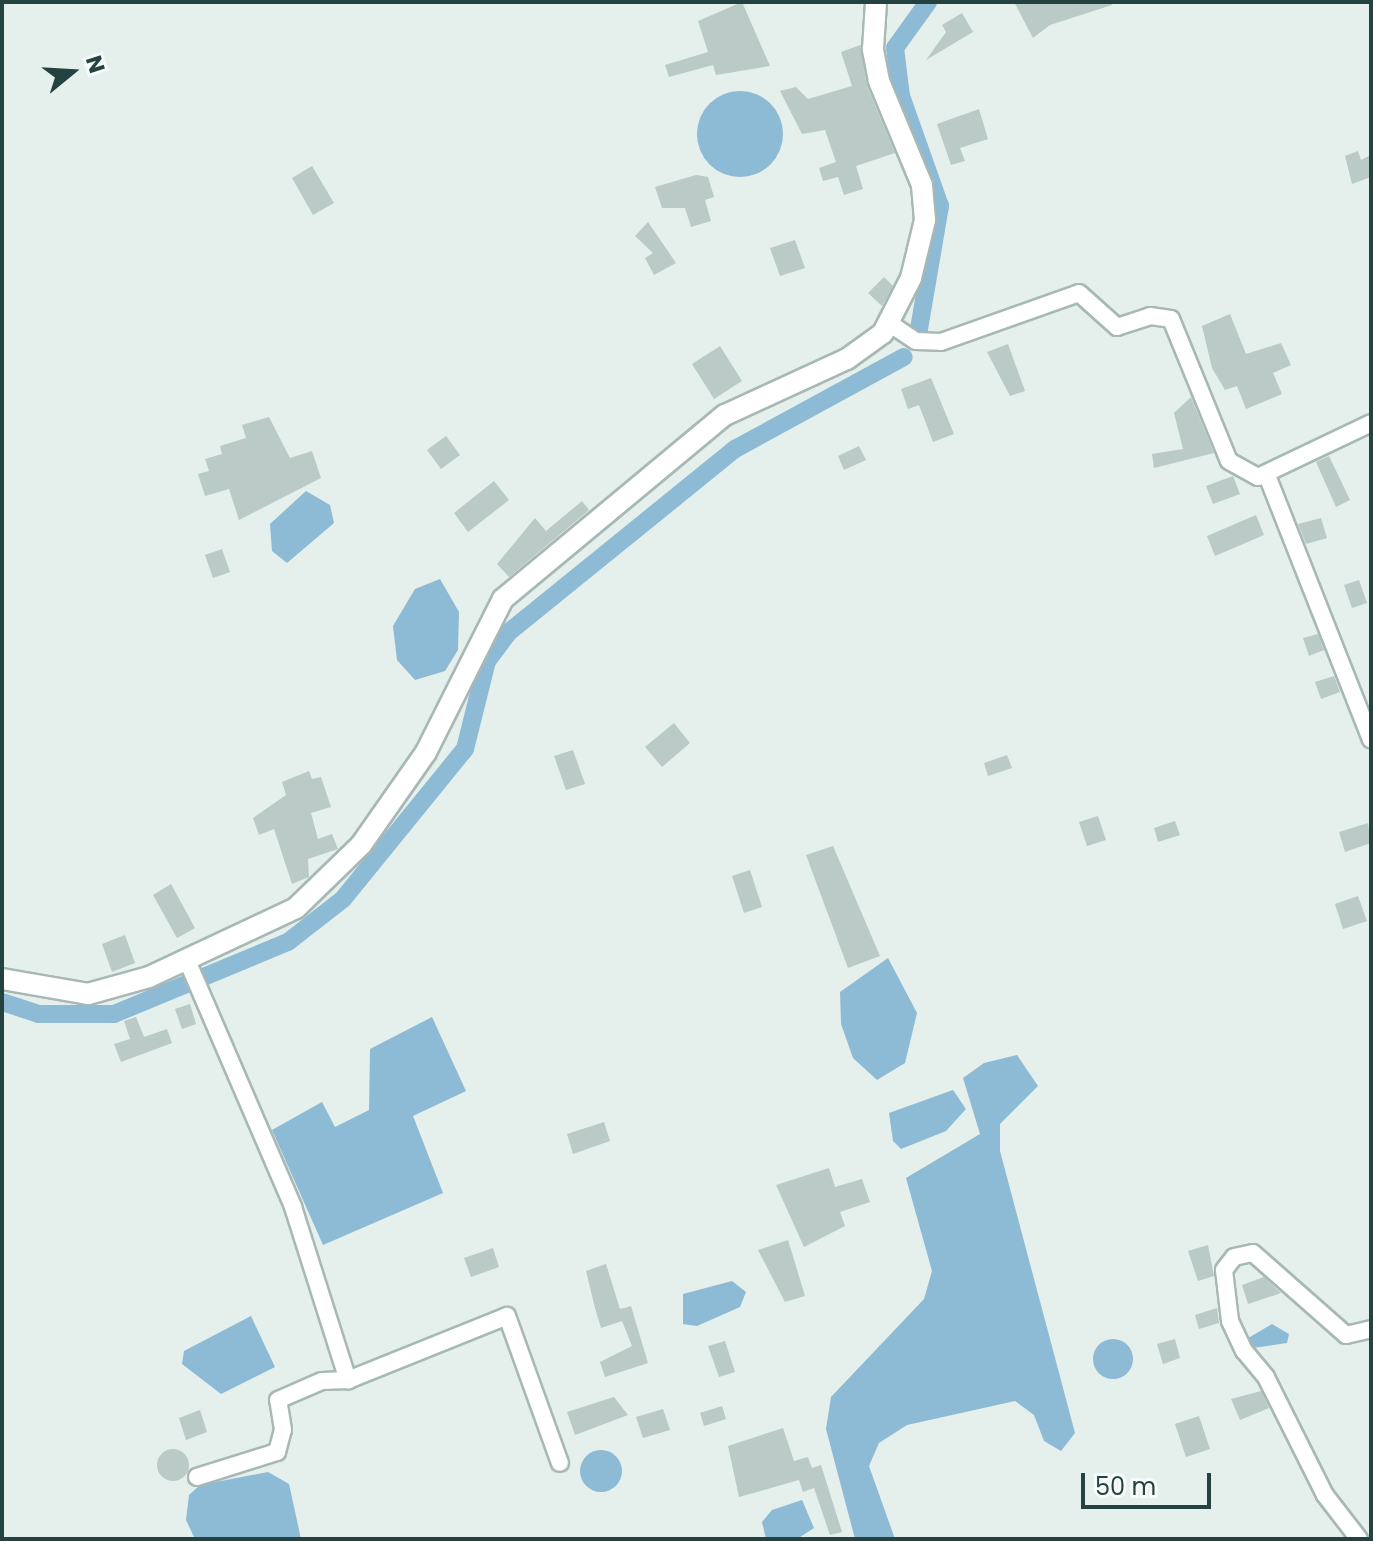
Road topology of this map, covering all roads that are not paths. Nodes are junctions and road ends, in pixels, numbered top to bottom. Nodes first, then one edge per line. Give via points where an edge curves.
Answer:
1 (876, 2) edge
2 (889, 323) junction
3 (1371, 423) edge
4 (1268, 478) junction
5 (1371, 739) edge
6 (186, 958) junction
7 (2, 979) edge
8 (1371, 1329) edge
9 (348, 1380) junction
10 (560, 1463) dead end
11 (197, 1477) dead end
12 (1359, 1539) edge

1 - 2 street via 879,81 917,171 925,220
2 - 4 street via 916,341 941,342 1079,293 1117,327 1150,316 1171,319 1229,461
2 - 6 street via 847,359 725,415 503,599 444,724 361,845 296,908
3 - 4 street
4 - 5 street
6 - 7 street via 88,994
6 - 9 street via 298,1220
8 - 12 street via 1346,1335 1253,1253 1234,1257 1224,1270 1230,1321 1244,1351 1266,1377 1325,1495
9 - 10 street via 507,1316
9 - 11 street via 322,1381 278,1400 283,1430 277,1452

